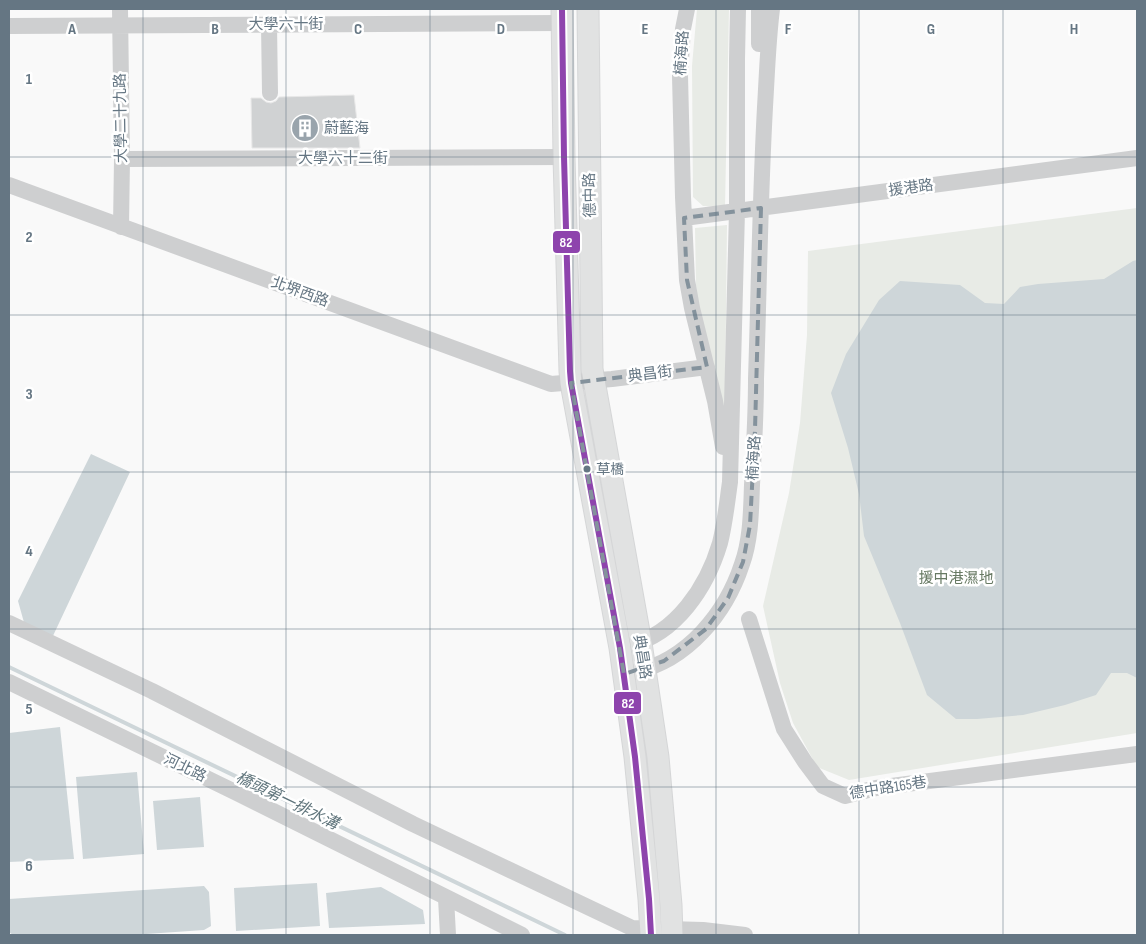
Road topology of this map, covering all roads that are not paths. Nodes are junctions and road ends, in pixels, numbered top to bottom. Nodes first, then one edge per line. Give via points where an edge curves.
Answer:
1 (588, 9) edge
2 (687, 9) edge
3 (738, 9) edge
4 (759, 9) edge
5 (772, 9) edge
6 (378, 16) edge
7 (562, 16) edge
8 (120, 17) edge
9 (268, 24) junction
10 (9, 26) edge
11 (270, 93) dead end
12 (564, 157) junction
13 (122, 158) junction
14 (1137, 158) edge
15 (761, 181) junction
16 (9, 186) edge
17 (761, 208) junction
18 (737, 211) junction
19 (684, 218) junction
20 (121, 227) junction
21 (707, 367) junction
22 (594, 380) junction
23 (571, 383) junction
24 (730, 482) junction
25 (749, 619) dead end
26 (9, 623) edge
27 (630, 645) junction
28 (634, 672) junction
29 (9, 682) edge
30 (1137, 754) edge
31 (446, 898) junction
32 (661, 932) edge
33 (448, 935) edge
34 (522, 935) edge
35 (744, 935) edge

1 - 22 main road, 德中路
2 - 19 street, 楠海路 via 680,76
3 - 18 street, 楠海路
4 - 15 street, 楠海路
5 - 15 street, 楠海路
6 - 7 street, 大學六十街
6 - 9 street, 大學六十街
7 - 12 main road, 德中路
8 - 9 street, 大學六十街
8 - 10 street, 大學六十街
8 - 13 street, 大學二十九路
9 - 11 street
12 - 13 street, 大學六十二街
12 - 23 main road, 德中路
13 - 20 street, 大學二十九路
14 - 17 street, 援港路
15 - 17 street, 楠海路
16 - 20 street, 北堺西路
17 - 18 street, 援港路
17 - 28 street, 楠海路 via 755,430 750,525 743,562 728,598 706,629 664,662
18 - 19 street, 援港路
18 - 24 street, 楠海路
19 - 21 street, 楠海路 via 687,280
20 - 23 street, 北堺西路 via 551,384
21 - 22 street, 典昌街
21 - 24 street, 楠海路
22 - 23 street, 北堺西路
22 - 27 main road, 典昌路 via 615,494
23 - 27 main road, 典昌路
24 - 27 street, 楠海路 via 720,543 705,580 673,622 658,634
25 - 30 street, 德中路165巷 via 784,729 823,786 845,796 876,788
26 - 32 street via 152,691 413,824 632,928
27 - 28 main road, 典昌路
28 - 32 main road, 典昌路 via 636,757
29 - 31 street, 河北路
31 - 33 street
31 - 34 street, 河北路
32 - 35 street via 703,930

